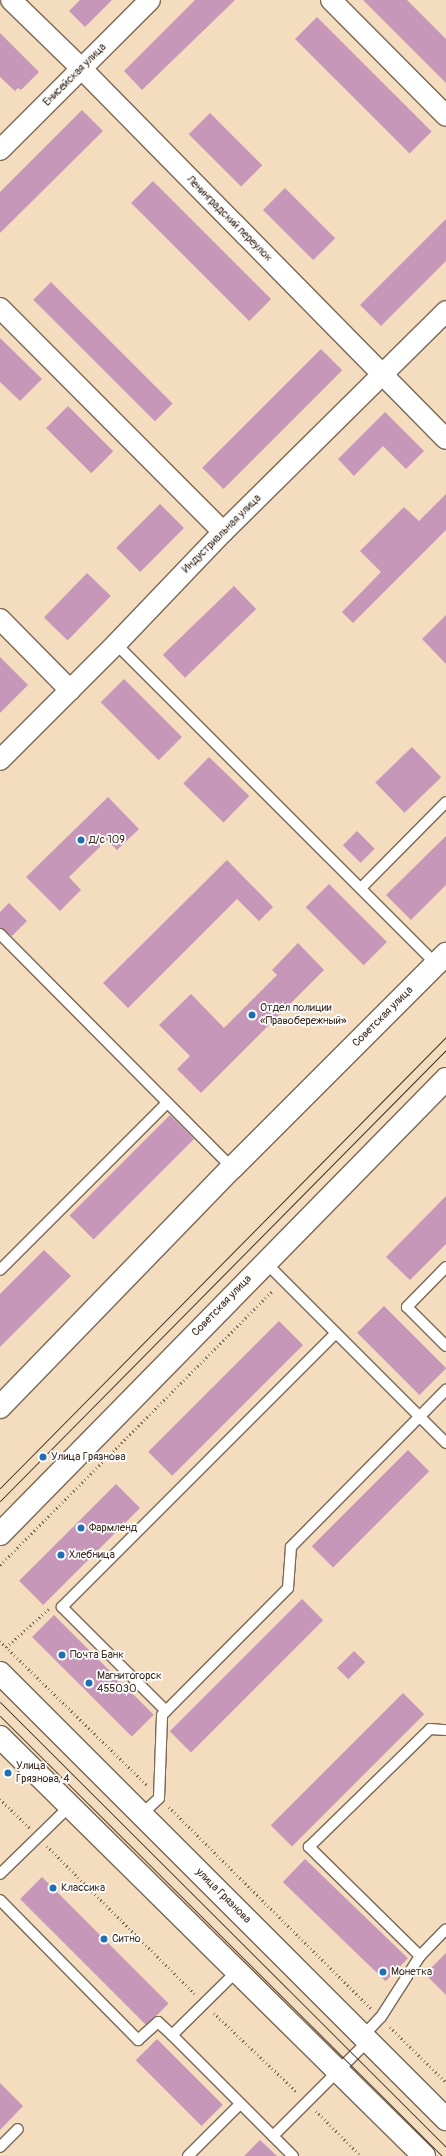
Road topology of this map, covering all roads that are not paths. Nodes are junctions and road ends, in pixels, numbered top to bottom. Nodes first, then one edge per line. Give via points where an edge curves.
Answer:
1 (10, 0) edge
2 (150, 0) edge
3 (331, 0) edge
4 (81, 68) junction
5 (446, 116) edge
6 (0, 150) edge
7 (0, 308) edge
8 (446, 312) edge
9 (383, 375) junction
10 (446, 439) edge
11 (223, 532) junction
12 (0, 619) edge
13 (116, 644) junction
14 (70, 690) junction
15 (0, 760) edge
16 (446, 802) edge
17 (361, 888) junction
18 (0, 934) edge
19 (441, 959) edge
20 (446, 1079) edge
21 (167, 1103) junction
22 (232, 1168) junction
23 (265, 1262) junction
24 (446, 1267) edge
25 (0, 1270) edge
26 (336, 1333) junction
27 (446, 1346) edge
28 (446, 1390) edge
29 (0, 1407) edge
30 (419, 1416) junction
31 (446, 1443) edge
32 (0, 1534) edge
33 (0, 1673) edge
34 (166, 1711) junction
35 (446, 1730) edge
36 (0, 1737) edge
37 (70, 1806) junction
38 (142, 1814) junction
39 (0, 1874) edge
40 (0, 1900) edge
41 (446, 1929) edge
42 (420, 1956) junction
43 (237, 1971) junction
44 (172, 2035) junction
45 (366, 2038) junction
46 (338, 2071) junction
47 (240, 2104) junction
48 (446, 2119) edge
49 (18, 2129) dead end
50 (273, 2136) junction
51 (0, 2147) edge
52 (188, 2156) edge
53 (293, 2156) edge
54 (424, 2156) edge

1 - 4 street, Ленинградский переулок
2 - 4 street, Енисейская улица
3 - 5 street
4 - 6 street, Енисейская улица
4 - 9 street, Ленинградский переулок
7 - 11 street
8 - 9 street, Индустриальная улица
9 - 10 street, Ленинградский переулок
9 - 11 street, Индустриальная улица
11 - 13 street, Индустриальная улица
12 - 14 street
13 - 14 street, Индустриальная улица
13 - 17 lane
14 - 15 street, Индустриальная улица
16 - 17 lane
17 - 19 lane
18 - 21 lane
19 - 22 main road, Советская улица
20 - 23 main road, Советская улица
21 - 22 lane
21 - 25 lane
22 - 29 main road, Советская улица
23 - 26 lane
23 - 32 main road, Советская улица
24 - 27 lane via 407,1307
26 - 30 lane
26 - 34 lane via 62,1607
28 - 30 lane
30 - 31 lane
30 - 34 lane via 291,1547 288,1588
33 - 38 main road, улица Грязнова
34 - 38 lane via 162,1715 159,1798
35 - 42 lane via 430,1729 310,1848
36 - 37 main road
37 - 39 lane
37 - 43 main road
38 - 45 main road, улица Грязнова
40 - 44 lane via 138,2040 158,2022
41 - 42 lane
42 - 45 lane
43 - 44 lane
43 - 46 main road
44 - 47 lane
45 - 46 lane
45 - 48 main road, улица Грязнова
46 - 50 lane
46 - 54 main road
47 - 50 lane
47 - 52 lane
49 - 51 lane
50 - 53 lane

